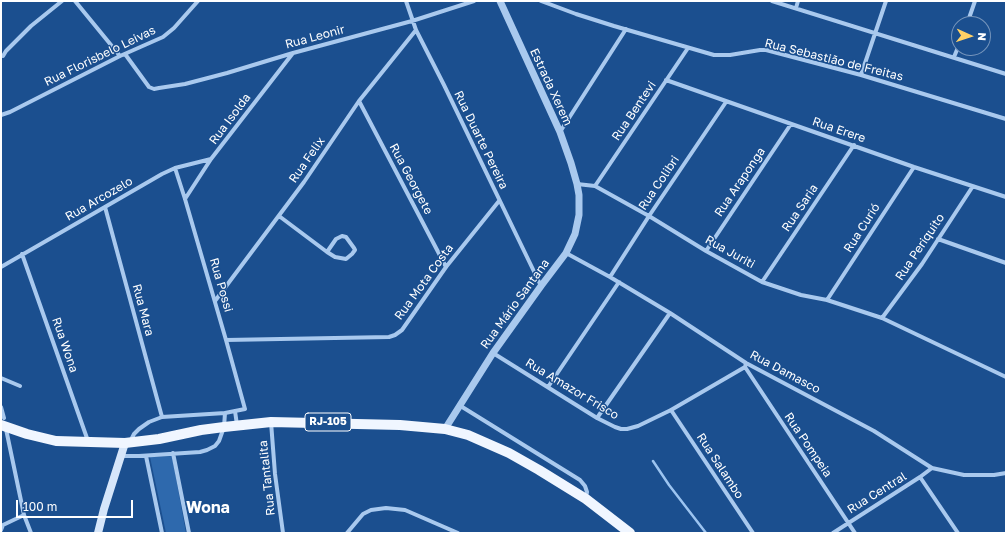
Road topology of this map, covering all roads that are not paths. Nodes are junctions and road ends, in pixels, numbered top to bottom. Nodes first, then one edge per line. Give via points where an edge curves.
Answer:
1 (62, 1) edge
2 (75, 1) edge
3 (198, 1) edge
4 (406, 1) edge
5 (474, 1) edge
6 (500, 1) edge
7 (541, 1) edge
8 (772, 1) edge
9 (798, 1) edge
10 (886, 1) edge
11 (975, 1) edge
12 (796, 8) junction
13 (970, 16) edge
14 (412, 21) junction
15 (416, 30) junction
16 (626, 30) junction
17 (876, 32) junction
18 (688, 48) junction
19 (293, 53) junction
20 (125, 54) junction
21 (3, 56) dead end
22 (120, 56) junction
23 (954, 57) joint
24 (1006, 74) edge
25 (860, 75) junction
26 (666, 80) junction
27 (359, 101) junction
28 (726, 102) junction
29 (1, 115) edge
30 (1006, 119) edge
31 (791, 124) junction
32 (560, 132) junction
33 (854, 145) junction
34 (211, 159) junction
35 (914, 167) junction
36 (175, 168) junction
37 (577, 184) junction
38 (595, 186) junction
39 (973, 186) junction
40 (1006, 197) edge
41 (186, 199) junction
42 (499, 201) junction
43 (104, 207) junction
44 (279, 216) junction
45 (649, 216) junction
46 (938, 239) junction
47 (706, 251) junction
48 (327, 252) junction
49 (566, 253) junction
50 (22, 254) junction
51 (1006, 263) edge
52 (1, 267) edge
53 (446, 267) junction
54 (610, 277) junction
55 (619, 282) junction
56 (762, 282) junction
57 (541, 286) junction
58 (827, 300) junction
59 (215, 301) junction
60 (670, 312) junction
61 (882, 318) junction
62 (226, 340) junction
63 (493, 353) junction
64 (745, 365) junction
65 (1006, 377) edge
66 (1, 378) edge
67 (20, 386) dead end
68 (548, 387) junction
69 (460, 405) junction
70 (1, 407) edge
71 (671, 410) junction
72 (235, 411) junction
73 (226, 413) junction
74 (162, 417) junction
75 (597, 418) junction
76 (271, 422) junction
77 (3, 423) edge
78 (237, 425) junction
79 (224, 427) junction
80 (444, 429) junction
81 (89, 442) junction
82 (128, 443) junction
83 (173, 453) junction
84 (121, 456) junction
85 (146, 456) junction
86 (932, 468) junction
87 (1006, 473) edge
88 (920, 477) junction
89 (586, 499) junction
90 (24, 515) junction
91 (848, 523) junction
92 (2, 524) edge
93 (1, 530) edge
94 (99, 532) edge
95 (348, 532) edge
96 (31, 533) edge
97 (162, 533) edge
98 (189, 533) edge
99 (283, 533) edge
100 (458, 533) edge
101 (630, 533) edge
102 (753, 533) edge
103 (833, 533) edge
104 (855, 533) edge
105 (958, 533) edge

1 - 21 street via 31,26
2 - 22 street
3 - 20 street, Rua Florisbelo Leivas via 163,37
4 - 14 street, Rua Duarte Pereira
5 - 14 street, Rua Leonir
6 - 32 street, Estrada Xerem
7 - 16 street, Rua Sebastião de Freitas
8 - 12 street
9 - 12 street
10 - 17 street
11 - 13 street
12 - 17 street
14 - 15 street, Rua Duarte Pereira
14 - 19 street, Rua Leonir
15 - 27 street, Rua Felix
15 - 42 street, Rua Duarte Pereira
16 - 18 street, Rua Sebastião de Freitas
16 - 32 street
17 - 23 street
17 - 25 street
18 - 25 street, Rua Sebastião de Freitas via 714,55 766,50
18 - 26 street, Rua Bentevi
19 - 20 street, Rua Leonir via 185,84 154,89 149,87
19 - 34 street, Rua Isolda
20 - 22 street, Rua Florisbelo Leivas
22 - 29 street, Rua Florisbelo Leivas
23 - 24 street
25 - 30 street, Rua Sebastião de Freitas
26 - 28 street, Rua Erere
26 - 38 street, Rua Bentevi
27 - 44 street, Rua Felix
27 - 53 street, Rua Georgete
28 - 31 street, Rua Erere
28 - 45 street, Rua Colibri
31 - 33 street, Rua Erere
31 - 47 street, Rua Araponga
32 - 37 street, Estrada Xerem
33 - 35 street, Rua Erere
33 - 56 street, Rua Saria
34 - 36 street, Rua Arcozelo
34 - 41 street, Rua Isolda
35 - 39 street, Rua Erere
35 - 58 street, Rua Curió
36 - 41 street, Rua Possi
36 - 43 street, Rua Arcozelo
37 - 38 street, Rua Juriti
37 - 49 street, Rua Mário Santana via 579,215
38 - 45 street, Rua Juriti
39 - 40 street, Rua Erere
39 - 46 street, Rua Periquito
41 - 59 street, Rua Possi
42 - 53 street, Rua Mota Costa
42 - 57 street, Rua Duarte Pereira
43 - 50 street, Rua Arcozelo
43 - 74 street, Rua Mara
44 - 48 street
44 - 59 street, Rua Felix
45 - 47 street, Rua Juriti
45 - 54 street, Rua Colibri
46 - 51 street
46 - 61 street, Rua Periquito
47 - 56 street, Rua Juriti
48 - 48 street via 346,259 354,248 346,237 342,236 336,239
49 - 54 street, Rua Damasco
49 - 57 street, Rua Mário Santana
50 - 52 street, Rua Arcozelo
50 - 81 street, Rua Wona
53 - 62 street, Rua Mota Costa via 402,330 389,337
54 - 55 street, Rua Damasco
55 - 60 street, Rua Damasco
55 - 68 street
56 - 58 street, Rua Juriti via 801,296
57 - 63 street, Rua Mário Santana
58 - 61 street, Rua Juriti
59 - 62 street, Rua Possi
60 - 64 street, Rua Damasco
60 - 75 street
61 - 65 street
62 - 72 street, Rua Possi via 245,409
63 - 68 street, Rua Amazor Frisco
63 - 69 street, Rua Mário Santana
64 - 71 street, Rua Amazor Frisco
64 - 86 street, Rua Damasco via 874,431
64 - 91 street, Rua Pompeia
66 - 67 street
68 - 75 street, Rua Amazor Frisco
69 - 80 street, Rua Mário Santana
69 - 89 street via 580,480 587,492
70 - 77 street
71 - 75 street, Rua Amazor Frisco via 627,429 615,428
71 - 102 street, Rua Salambo
72 - 73 street
72 - 78 street
73 - 74 street
73 - 79 street
74 - 82 street via 139,429
76 - 78 main road, RJ-105
76 - 80 main road, RJ-105 via 400,425
76 - 99 street, Rua Tantalita
77 - 81 main road, RJ-105 via 27,434 56,441
77 - 90 street
78 - 79 main road, RJ-105
79 - 82 main road, RJ-105
79 - 83 street via 215,446 200,452
80 - 89 main road, RJ-105 via 468,435 509,453
81 - 82 main road, RJ-105
82 - 84 main road
83 - 85 street
83 - 98 street
84 - 85 street
84 - 94 main road
85 - 97 street
86 - 87 street, Rua Damasco via 964,475
86 - 88 street, Rua Central
88 - 91 street, Rua Central
88 - 105 street
89 - 101 main road, RJ-105
90 - 92 street
90 - 96 street
91 - 103 street, Rua Central
91 - 104 street, Rua Pompeia
92 - 93 street
95 - 100 street via 363,514 386,508 405,510

